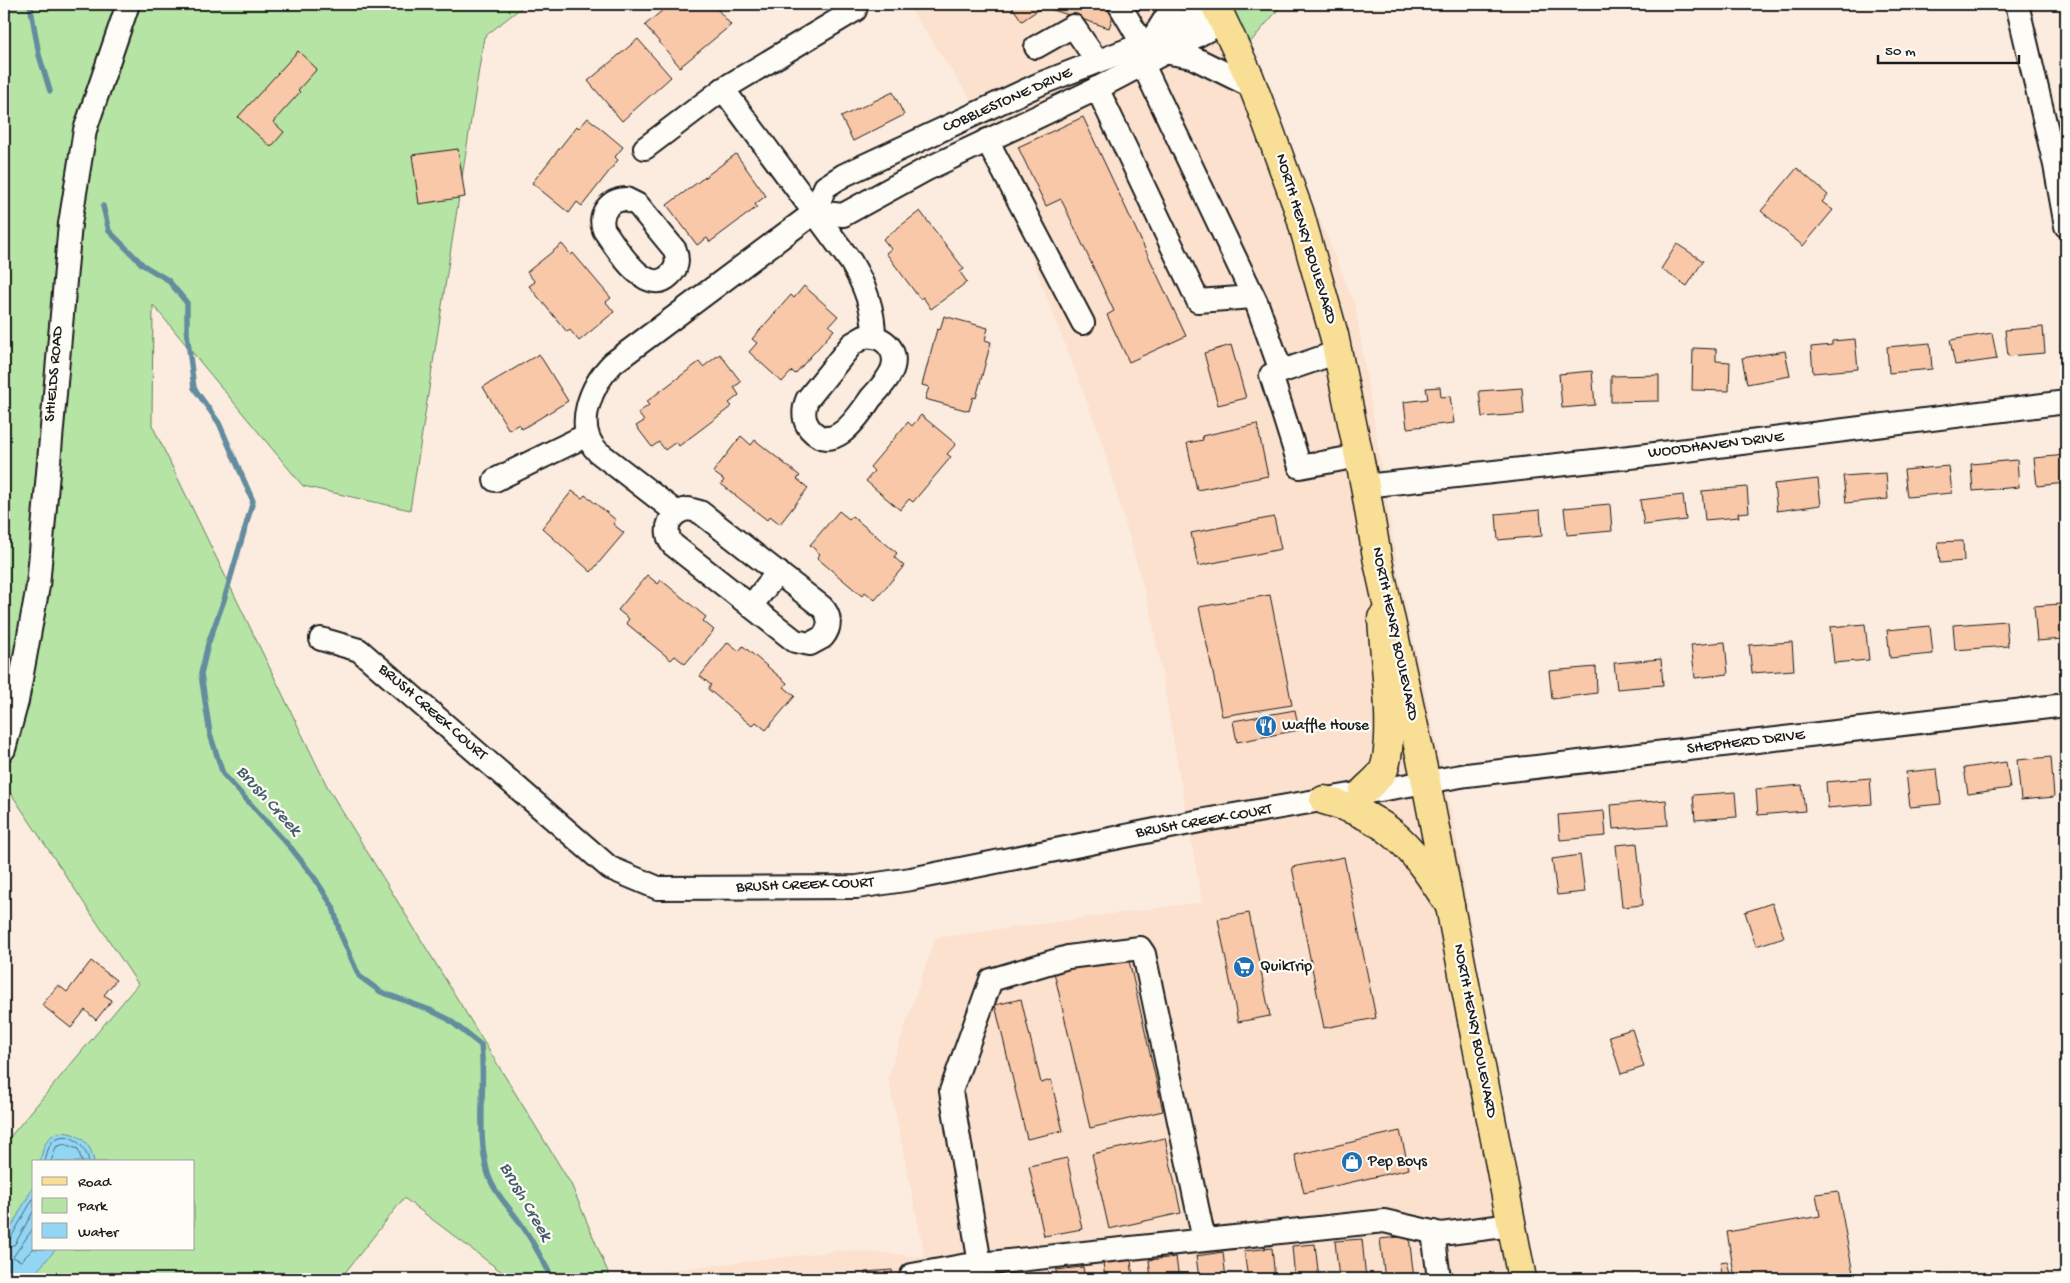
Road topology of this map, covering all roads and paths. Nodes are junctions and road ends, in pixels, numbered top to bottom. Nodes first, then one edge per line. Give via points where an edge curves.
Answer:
1 (128, 4) edge
2 (1118, 4) edge
3 (1171, 4) edge
4 (2018, 4) edge
5 (856, 10) dead end
6 (1218, 10) edge
7 (1036, 47) dead end
8 (1147, 48) junction
9 (1097, 62) junction
10 (1253, 87) junction
11 (1096, 88) junction
12 (723, 89) junction
13 (987, 140) junction
14 (645, 148) dead end
15 (2061, 164) edge
16 (815, 212) junction
17 (2066, 226) edge
18 (670, 276) dead end
19 (1253, 297) junction
20 (693, 303) junction
21 (1083, 323) dead end
22 (874, 337) junction
23 (1338, 352) junction
24 (1281, 371) junction
25 (2066, 402) edge
26 (587, 435) junction
27 (1359, 456) junction
28 (495, 480) dead end
29 (1365, 486) junction
30 (676, 513) junction
31 (1377, 557) junction
32 (778, 572) junction
33 (751, 606) junction
34 (322, 638) dead end
35 (2066, 705) edge
36 (4, 749) edge
37 (1426, 782) junction
38 (1363, 792) junction
39 (1324, 800) junction
40 (1450, 907) junction
41 (1512, 1225) junction
42 (1432, 1232) junction
43 (1204, 1240) junction
44 (980, 1264) junction
45 (910, 1279) edge
46 (1440, 1279) edge
47 (1522, 1279) edge

1 - 36 street, SHIELDS ROAD via 85,130 70,224 38,586 18,701
2 - 8 street
3 - 8 street
4 - 15 street
5 - 12 street
6 - 8 street, COBBLESTONE DRIVE
6 - 10 main road, NORTH HENRY BOULEVARD
7 - 9 street via 1073,26
8 - 9 street, COBBLESTONE DRIVE
8 - 10 street via 1192,57
8 - 11 street, COBBLESTONE DRIVE
8 - 19 street
9 - 16 street, COBBLESTONE DRIVE via 1042,83 844,175 825,187
10 - 23 main road, NORTH HENRY BOULEVARD via 1299,211
11 - 13 street, COBBLESTONE DRIVE
11 - 19 street via 1198,301
12 - 14 street
12 - 16 street
13 - 16 street, COBBLESTONE DRIVE via 843,215
13 - 21 street
15 - 17 street
16 - 20 street
16 - 22 street via 865,287
18 - 20 street
19 - 24 street
20 - 26 street via 613,363 600,377 588,405
22 - 22 street via 864,337 852,344 807,400 804,417 814,433 827,438 845,432 890,374 894,362 891,348
23 - 24 street
23 - 27 main road, NORTH HENRY BOULEVARD
24 - 27 street via 1271,375 1300,468
25 - 29 street, WOODHAVEN DRIVE via 1649,455
26 - 28 street
26 - 30 street via 598,452
27 - 29 main road, NORTH HENRY BOULEVARD
29 - 31 main road, NORTH HENRY BOULEVARD
30 - 32 street via 687,509 700,512
30 - 33 street via 668,528 672,544
31 - 37 main road, NORTH HENRY BOULEVARD
31 - 38 main road via 1389,717 1383,770
32 - 33 street
32 - 33 street via 826,610 829,625 825,635 810,644 799,642
34 - 39 street, BRUSH CREEK COURT via 359,650 610,868 658,888 857,887
35 - 37 street, SHEPHERD DRIVE
37 - 38 street, BRUSH CREEK COURT
37 - 40 main road, NORTH HENRY BOULEVARD
38 - 39 street, BRUSH CREEK COURT
39 - 40 main road via 1350,807 1397,834 1421,860
40 - 41 main road, NORTH HENRY BOULEVARD
41 - 42 street via 1441,1234
41 - 47 main road, NORTH HENRY BOULEVARD
42 - 43 street via 1384,1221
42 - 46 street
43 - 44 street
43 - 44 street via 1144,954 1140,948 1068,957 991,980 951,1091
44 - 45 street via 912,1275

